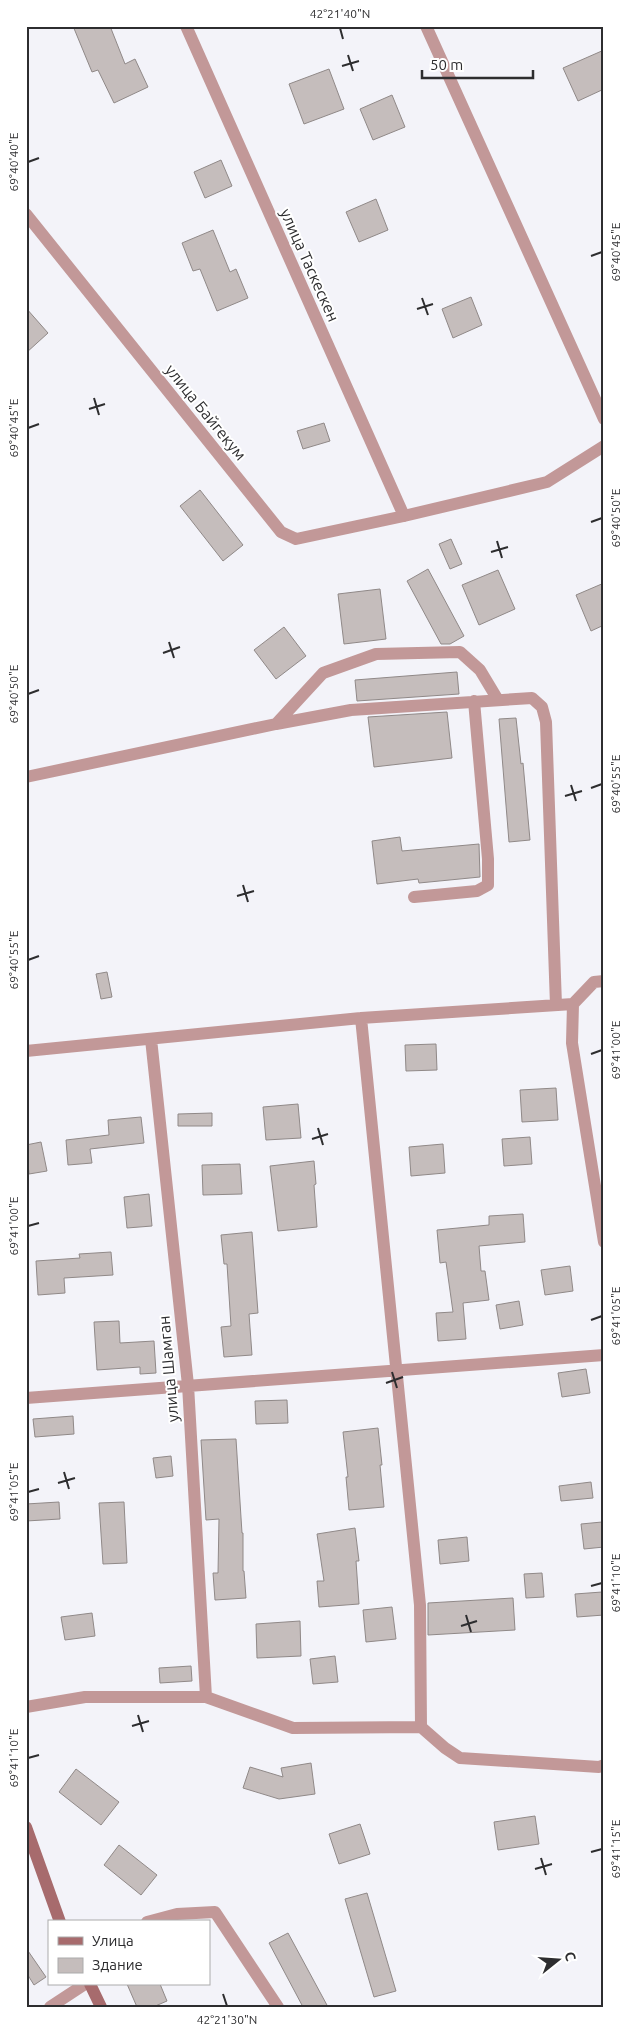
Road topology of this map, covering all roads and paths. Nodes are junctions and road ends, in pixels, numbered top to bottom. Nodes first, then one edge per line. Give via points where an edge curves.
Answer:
1 (186, 26) edge
2 (426, 26) edge
3 (26, 214) edge
4 (604, 419) edge
5 (604, 446) edge
6 (404, 516) junction
7 (498, 700) junction
8 (474, 701) junction
9 (276, 724) junction
10 (26, 777) edge
11 (414, 897) dead end
12 (604, 981) edge
13 (573, 1004) junction
14 (556, 1005) junction
15 (361, 1018) junction
16 (151, 1039) junction
17 (26, 1051) edge
18 (604, 1242) edge
19 (604, 1355) edge
20 (397, 1370) junction
21 (188, 1385) junction
22 (26, 1398) edge
23 (206, 1697) junction
24 (26, 1707) edge
25 (421, 1727) junction
26 (604, 1765) edge
27 (26, 1827) edge
28 (59, 1920) edge
29 (154, 1920) edge
30 (82, 1986) edge
31 (91, 1986) edge
32 (50, 2007) edge
33 (101, 2007) edge
34 (278, 2007) edge

1 - 6 street, улица Таскескен
2 - 4 street
3 - 6 street, улица Байгекум via 282,532 296,539
5 - 6 street, улица Байгекум via 546,482
7 - 8 street
7 - 9 street via 480,670 460,652 376,654 322,673
7 - 14 street via 532,698 542,707 546,722
8 - 9 street via 351,710
8 - 11 street via 488,885 477,891
9 - 10 street
12 - 13 street via 594,982
13 - 14 street
13 - 18 street via 572,1043
14 - 15 street
15 - 16 street
15 - 20 street
16 - 17 street
16 - 21 street, улица Шамган
19 - 20 street
20 - 21 street
20 - 25 street via 420,1606
21 - 22 street
21 - 23 street, улица Шамган
23 - 24 street via 85,1697
23 - 25 street via 293,1728
25 - 26 street via 460,1758
27 - 28 main road
29 - 34 street via 177,1914 215,1912
30 - 32 street
31 - 33 main road

